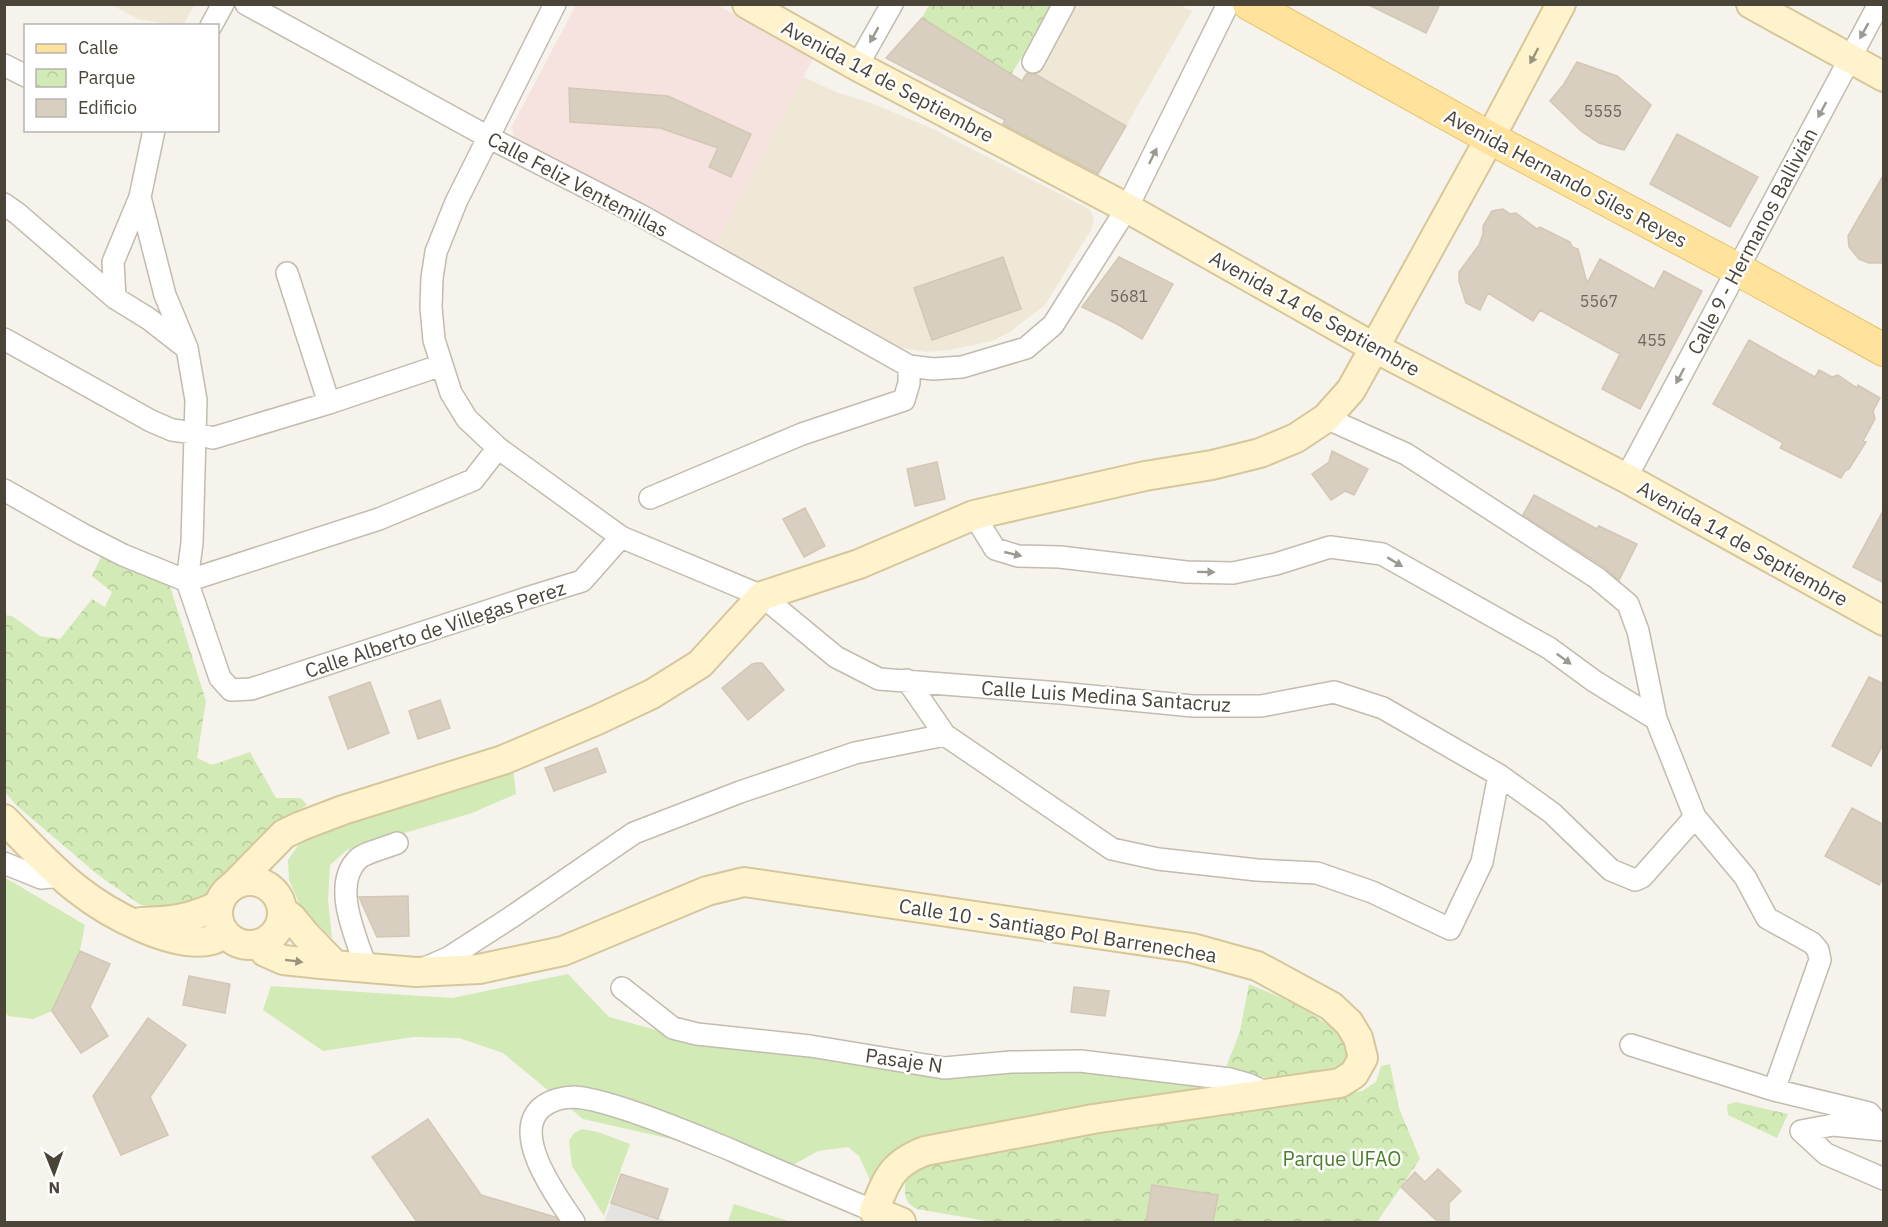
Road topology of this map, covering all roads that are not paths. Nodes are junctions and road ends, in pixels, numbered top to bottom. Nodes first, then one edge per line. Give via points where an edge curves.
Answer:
1 (223, 4) edge
2 (246, 4) edge
3 (555, 4) edge
4 (747, 4) edge
5 (892, 4) edge
6 (1064, 4) edge
7 (1228, 4) edge
8 (1249, 4) edge
9 (1561, 4) edge
10 (1751, 4) edge
11 (1878, 4) edge
12 (212, 24) edge
13 (1849, 58) junction
14 (1033, 62) dead end
15 (4, 65) edge
16 (857, 66) junction
17 (24, 75) edge
18 (1884, 76) edge
19 (147, 133) edge
20 (490, 138) junction
21 (1490, 138) junction
22 (140, 197) junction
23 (4, 204) edge
24 (1127, 208) junction
25 (1737, 268) junction
26 (287, 273) dead end
27 (115, 298) junction
28 (4, 339) edge
29 (188, 348) junction
30 (1375, 348) junction
31 (1884, 350) edge
32 (442, 365) junction
33 (909, 366) junction
34 (329, 403) junction
35 (1326, 418) junction
36 (194, 433) junction
37 (498, 448) junction
38 (1626, 478) junction
39 (4, 490) edge
40 (651, 498) dead end
41 (974, 515) junction
42 (621, 537) junction
43 (187, 581) junction
44 (762, 596) junction
45 (1884, 621) edge
46 (907, 680) junction
47 (1656, 719) junction
48 (945, 735) junction
49 (1499, 775) junction
50 (4, 819) edge
51 (1700, 822) junction
52 (301, 826) junction
53 (397, 843) dead end
54 (4, 863) edge
55 (61, 876) junction
56 (226, 895) junction
57 (279, 902) junction
58 (133, 922) junction
59 (224, 933) junction
60 (260, 944) junction
61 (334, 964) junction
62 (366, 967) junction
63 (416, 972) junction
64 (622, 988) dead end
65 (1631, 1045) dead end
66 (1774, 1090) junction
67 (1270, 1094) junction
68 (1883, 1130) edge
69 (1884, 1179) edge
70 (874, 1211) junction
71 (574, 1222) edge
72 (902, 1222) edge

1 - 12 street
2 - 20 street, Calle Feliz Ventemillas
3 - 20 street, Calle Luis Medina Santacruz
4 - 16 main road, Avenida 14 de Septiembre
5 -> 16 street
6 - 14 street
24 -> 7 street
8 - 21 main road, Avenida Hernando Siles Reyes
9 -> 21 main road
10 - 13 main road
11 -> 13 street, Calle 9 - Hermanos Ballivián
13 - 18 main road
13 -> 25 street, Calle 9 - Hermanos Ballivián
15 - 17 street
16 - 24 main road, Avenida 14 de Septiembre
19 - 22 street
20 - 32 street, Calle Luis Medina Santacruz via 456,202 436,252 431,307 434,340
20 - 33 street, Calle Feliz Ventemillas via 640,215
21 - 25 main road, Avenida Hernando Siles Reyes
21 - 30 main road
22 - 27 street via 113,262
22 - 29 street via 165,295
23 - 27 street
24 - 30 main road, Avenida 14 de Septiembre
24 - 33 street via 1053,325 1026,348 962,367
25 - 31 main road, Avenida Hernando Siles Reyes
25 -> 38 street, Calle 9 - Hermanos Ballivián
26 - 34 street
27 - 29 street
28 - 36 street via 151,421 172,430
29 - 36 street via 196,400
30 - 35 main road via 1351,390
30 - 38 main road, Avenida 14 de Septiembre
32 - 34 street
32 - 37 street, Calle Luis Medina Santacruz via 451,393 467,419
33 - 40 street via 904,400 802,434
34 - 36 street via 213,438
35 - 41 main road via 1296,438 1260,453
35 - 47 street via 1406,454 1597,579 1628,604 1638,631
36 - 43 street via 192,543
37 - 42 street, Calle Luis Medina Santacruz
37 - 43 street via 473,480 379,519
38 - 45 main road, Avenida 14 de Septiembre
39 - 43 street via 123,555
41 - 44 main road via 859,564
41 -> 47 street via 994,549 1018,556 1060,556 1186,572 1233,573 1330,547 1382,554 1549,648
42 - 43 street, Calle Alberto de Villegas Perez via 582,581 251,689 231,690 220,678
42 - 44 street, Calle Luis Medina Santacruz
44 - 46 street, Calle Luis Medina Santacruz via 836,657 879,679
44 - 52 main road via 700,664 651,694 503,760
46 - 48 street
46 - 49 street, Calle Luis Medina Santacruz via 1193,706 1261,706 1334,692 1383,708
47 - 51 street
48 - 49 street via 1112,849 1158,860 1317,873 1372,892 1450,929 1482,862
48 - 63 street via 855,753 634,833 448,958
49 - 51 street, Calle Luis Medina Santacruz via 1552,813 1611,870 1635,880 1642,878
50 - 55 main road
51 - 66 street via 1745,877 1767,918 1818,950 1820,960
52 - 56 main road via 284,834
52 - 57 main road via 277,869
53 - 62 street via 358,858 348,876 345,902
54 - 55 street via 41,878
55 - 58 main road via 100,906
56 - 57 main road via 244,881 256,882 266,885
56 - 58 main road via 198,915 171,921
56 - 59 main road via 220,924
57 - 60 main road via 282,921 270,939
57 - 61 main road
58 - 59 main road via 157,934 185,940 213,940
59 - 60 main road via 240,944
60 -> 61 main road, Calle 10 - Santiago Pol Barrenechea via 265,952 283,960
61 - 62 main road, Calle 10 - Santiago Pol Barrenechea
62 - 63 main road, Calle 10 - Santiago Pol Barrenechea
63 - 67 main road, Calle 10 - Santiago Pol Barrenechea via 479,969 563,951 707,891 744,882 1192,948 1257,966 1331,1006 1359,1038 1363,1058 1354,1074 1340,1083
64 - 67 street, Pasaje N via 673,1028 697,1035 810,1046 944,1068 1080,1060 1230,1079
65 - 66 street
66 - 68 street via 1869,1113
67 - 70 main road, Calle 10 - Santiago Pol Barrenechea via 1093,1119 924,1151 897,1165
68 - 69 street via 1833,1125 1802,1131 1826,1154
70 - 71 street via 646,1115 575,1097 549,1102 539,1109 530,1130 537,1160
70 - 72 main road

